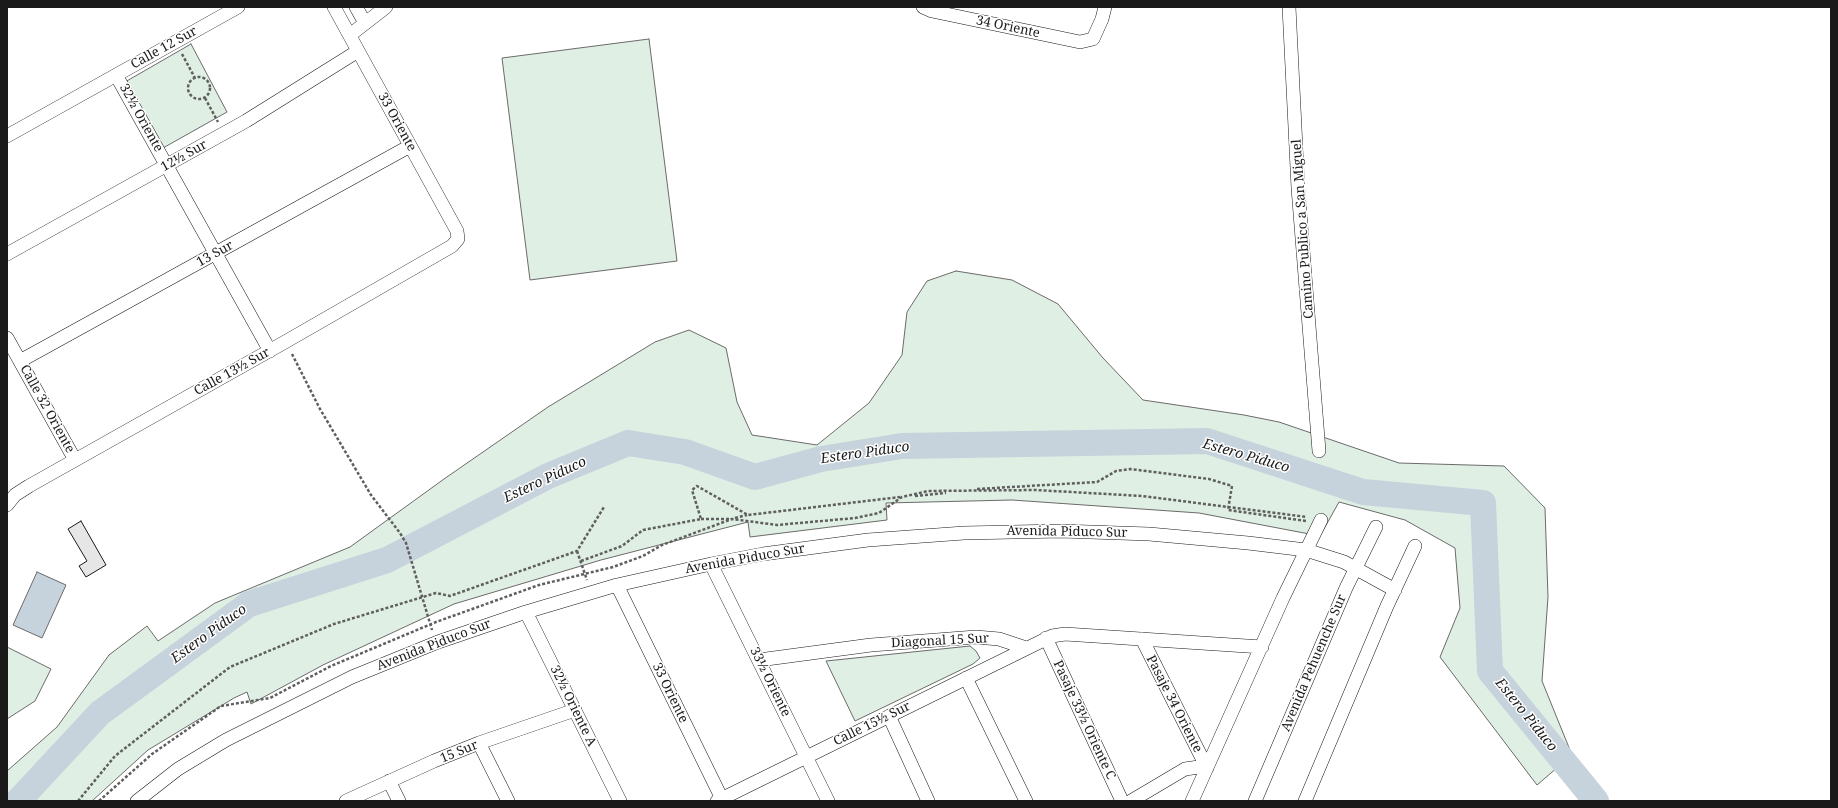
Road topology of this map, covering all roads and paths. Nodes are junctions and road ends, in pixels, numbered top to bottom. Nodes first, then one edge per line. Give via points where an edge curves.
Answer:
1 (238, 7) edge
2 (334, 7) edge
3 (356, 7) edge
4 (386, 7) edge
5 (923, 7) edge
6 (1105, 7) edge
7 (1289, 7) edge
8 (365, 23) junction
9 (350, 35) junction
10 (176, 42) junction
11 (358, 51) junction
12 (116, 75) junction
13 (195, 78) junction
14 (205, 98) junction
15 (225, 133) junction
16 (7, 136) edge
17 (410, 146) junction
18 (167, 165) junction
19 (458, 239) joint
20 (216, 253) junction
21 (7, 254) edge
22 (7, 338) edge
23 (285, 342) junction
24 (270, 350) junction
25 (20, 362) junction
26 (1320, 451) dead end
27 (75, 460) junction
28 (7, 506) edge
29 (604, 508) dead end
30 (748, 515) junction
31 (701, 519) junction
32 (1320, 522) joint
33 (1376, 527) dead end
34 (1415, 546) dead end
35 (1306, 550) junction
36 (577, 551) junction
37 (581, 561) junction
38 (711, 564) junction
39 (1356, 568) junction
40 (617, 585) junction
41 (1394, 590) junction
42 (592, 592) junction
43 (422, 598) junction
44 (526, 612) junction
45 (1046, 638) junction
46 (1142, 639) junction
47 (438, 642) junction
48 (1262, 646) junction
49 (1026, 648) junction
50 (759, 660) junction
51 (966, 678) junction
52 (574, 710) junction
53 (889, 716) junction
54 (480, 743) junction
55 (807, 757) junction
56 (1207, 768) junction
57 (389, 781) junction
58 (720, 800) edge
59 (78, 801) edge
60 (137, 801) edge
61 (346, 801) edge
62 (399, 801) edge
63 (508, 801) edge
64 (620, 801) edge
65 (828, 801) edge
66 (928, 801) edge
67 (1026, 801) edge
68 (1122, 801) edge
69 (1131, 801) edge
70 (1192, 801) edge
71 (1255, 801) edge
72 (1304, 801) edge

1 - 10 street, Calle 12 Sur
2 - 9 street, 33 Oriente
3 - 8 street
4 - 8 street
5 - 6 street, 34 Oriente via 1080,42 1093,39
7 - 26 street, Camino Publico a San Miguel via 1298,188
8 - 9 street
9 - 11 street, 33 Oriente
10 - 12 street, Calle 12 Sur
10 - 13 path
11 - 15 street, 12½ Sur
11 - 17 street, 33 Oriente
12 - 16 street, Calle 12 Sur
12 - 18 street, 32½ Oriente
13 - 14 path via 202,77 210,85 210,92
13 - 14 path via 190,83 189,93 198,100
14 - 15 path
15 - 18 street, 12½ Sur
17 - 19 street, 33 Oriente via 457,231
17 - 20 street, 13 Sur
18 - 20 street, 32½ Oriente
18 - 21 street, 12½ Sur
19 - 23 street, Calle 13½ Sur via 452,246
20 - 24 street, 32½ Oriente
20 - 25 street, 13 Sur
22 - 25 street, Calle 32 Oriente
23 - 24 street, Calle 13½ Sur
23 - 43 path via 320,409 371,495 406,543
24 - 27 street, Calle 13½ Sur
25 - 27 street, Calle 32 Oriente
27 - 28 street, Calle 13½ Sur via 29,486 16,495
29 - 36 path
30 - 31 path via 732,519
30 - 31 path via 697,486 692,490
30 - 32 path via 999,487 1097,482 1116,471 1130,469 1209,479 1232,486 1228,510
31 - 37 path via 643,530 622,546
32 - 35 street
33 - 39 street, Avenida Pehuenche Sur
34 - 41 street
35 - 38 street, Avenida Piduco Sur via 1149,534 1012,531 868,540
35 - 39 street, Avenida Piduco Sur
35 - 48 street
36 - 37 path
36 - 43 path via 450,596 436,593
37 - 42 path
38 - 40 street, Avenida Piduco Sur
38 - 50 street, 33½ Oriente
39 - 41 street, Avenida Piduco Sur
39 - 71 street, Avenida Pehuenche Sur
40 - 42 street, Avenida Piduco Sur
40 - 58 street, 33 Oriente
41 - 72 street
42 - 44 street, Avenida Piduco Sur
43 - 47 path
43 - 59 path via 334,624 230,667 115,756
44 - 47 street, Avenida Piduco Sur
44 - 52 street, 32½ Oriente A
45 - 46 street via 1065,634
45 - 49 street
45 - 68 street, Pasaje 33½ Oriente C
46 - 48 street
46 - 56 street, Pasaje 34 Oriente
47 - 60 street, Avenida Piduco Sur via 352,677 226,740 178,769
48 - 56 street
49 - 50 street, Diagonal 15 Sur via 999,639 976,637 871,645
49 - 51 street, Calle 15½ Sur
50 - 55 street, 33½ Oriente
51 - 53 street, Calle 15½ Sur
51 - 67 street
52 - 54 street, 15 Sur
52 - 64 street, 32½ Oriente A
53 - 55 street, Calle 15½ Sur
53 - 66 street
54 - 57 street, 15 Sur
54 - 63 street
55 - 58 street, Calle 15½ Sur
55 - 65 street, 33½ Oriente
56 - 69 street via 1185,769
56 - 70 street
57 - 61 street, 15 Sur
57 - 62 street

